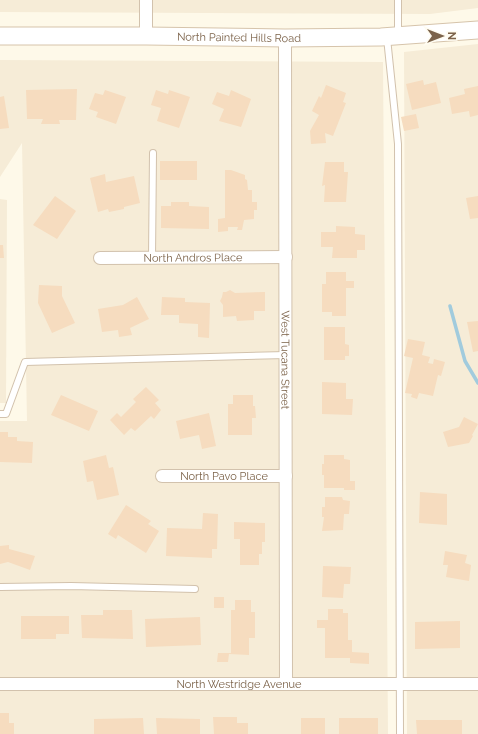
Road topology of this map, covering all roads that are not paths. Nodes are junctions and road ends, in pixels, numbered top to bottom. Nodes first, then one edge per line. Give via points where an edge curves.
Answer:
1 (146, 0) edge
2 (398, 0) edge
3 (478, 30) edge
4 (0, 36) edge
5 (146, 36) junction
6 (392, 36) junction
7 (285, 38) junction
8 (153, 154) dead end
9 (286, 257) junction
10 (100, 258) dead end
11 (152, 258) junction
12 (286, 355) junction
13 (0, 414) edge
14 (162, 476) dead end
15 (286, 476) junction
16 (0, 587) edge
17 (195, 590) dead end
18 (286, 683) junction
19 (399, 683) junction
20 (0, 684) edge
21 (478, 684) edge
22 (400, 734) edge

1 - 5 street
2 - 6 lane
3 - 6 street, North Painted Hills Road
4 - 5 street, North Painted Hills Road
5 - 7 street, North Painted Hills Road
6 - 7 street, North Painted Hills Road
6 - 19 lane via 398,144
7 - 9 street, West Tucana Street
8 - 11 lane
9 - 11 street, North Andros Place
9 - 12 street, West Tucana Street
10 - 11 street, North Andros Place
12 - 13 lane via 25,362 6,414
12 - 15 street, West Tucana Street
14 - 15 street, North Pavo Place
15 - 18 street, West Tucana Street
16 - 17 lane via 71,586
18 - 19 street, North Westridge Avenue
18 - 20 street, North Westridge Avenue
19 - 21 street, North Westridge Avenue
19 - 22 lane

